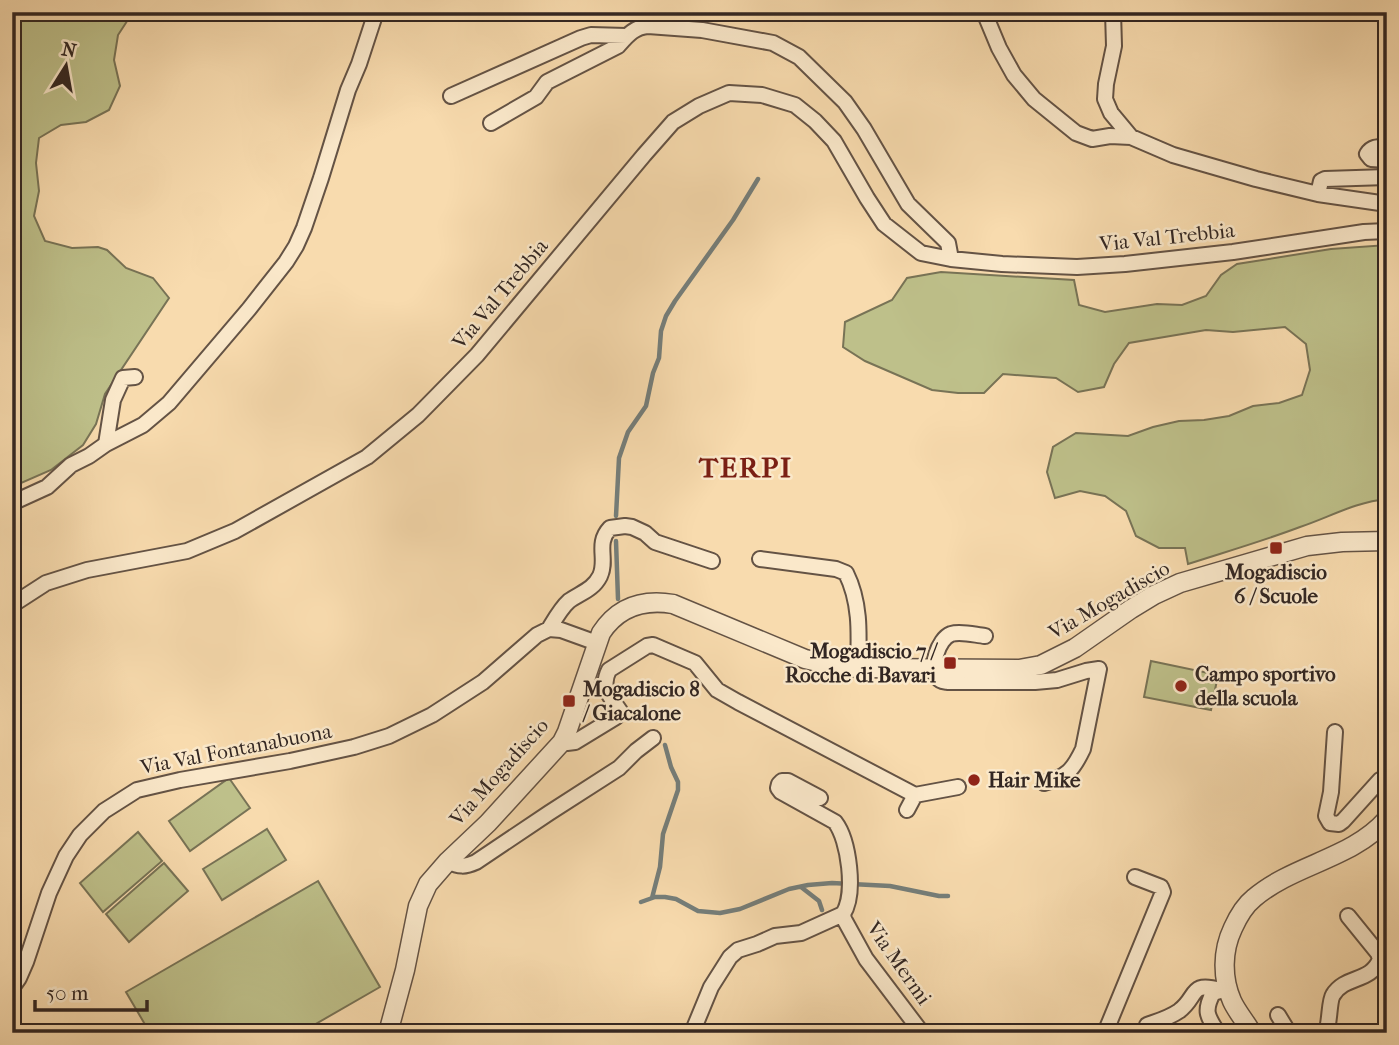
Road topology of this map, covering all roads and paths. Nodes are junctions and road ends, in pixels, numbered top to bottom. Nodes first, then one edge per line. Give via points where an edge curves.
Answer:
1 (376, 12) edge
2 (984, 12) edge
3 (1113, 12) edge
4 (626, 36) junction
5 (451, 96) dead end
6 (491, 123) dead end
7 (1131, 137) junction
8 (1387, 147) edge
9 (1387, 160) edge
10 (1387, 177) edge
11 (1318, 194) junction
12 (1387, 204) edge
13 (1387, 232) edge
14 (951, 259) junction
15 (135, 377) dead end
16 (106, 444) junction
17 (12, 503) edge
18 (1387, 541) edge
19 (760, 559) dead end
20 (712, 561) dead end
21 (12, 605) edge
22 (549, 629) junction
23 (985, 636) dead end
24 (597, 643) junction
25 (858, 667) junction
26 (935, 667) junction
27 (1335, 732) dead end
28 (653, 738) dead end
29 (562, 742) junction
30 (1387, 777) edge
31 (1044, 783) dead end
32 (958, 787) dead end
33 (915, 795) junction
34 (820, 798) dead end
35 (907, 810) dead end
36 (1387, 818) edge
37 (448, 861) junction
38 (1135, 877) dead end
39 (846, 910) junction
40 (1348, 916) dead end
41 (12, 988) edge
42 (1224, 990) junction
43 (1278, 1015) dead end
44 (1147, 1025) dead end
45 (388, 1033) edge
46 (692, 1033) edge
47 (922, 1033) edge
48 (1105, 1033) edge
49 (1218, 1033) edge
50 (1252, 1033) edge
51 (1289, 1033) edge
52 (1326, 1033) edge

1 - 16 street via 296,246 169,404 143,425
2 - 7 street via 1014,75 1034,99 1083,136
3 - 7 street via 1114,46 1105,99
4 - 5 street via 581,38
4 - 6 street via 618,46 547,82 536,97
4 - 14 street via 648,26 702,30 773,43 799,57 845,102 908,204 948,243
7 - 11 street via 1173,155
8 - 9 street via 1375,147 1367,154 1371,159
10 - 11 street via 1325,179
11 - 12 street
13 - 14 street, Via Val Trebbia via 1077,267
14 - 21 street, Via Val Trebbia via 922,253 884,224 834,141 795,105 762,95 729,93 673,122 477,355 418,415 367,457 234,531 187,551 87,569 46,583
15 - 16 street via 123,378 113,400
16 - 17 street via 71,465 47,487
18 - 26 street, Via Mogadiscio via 1307,546 1180,583 1041,665 1019,669
19 - 25 street via 846,573 858,615
20 - 22 street, Via Val Fontanabuona via 655,542 632,527 610,528 602,539 599,577 591,588 570,600
22 - 24 street
22 - 41 street, Via Val Fontanabuona via 484,682 389,736 290,761 137,790 104,811 65,856
23 - 26 street via 957,634 943,639
24 - 25 street, Via Mogadiscio via 617,615 659,602 687,609 805,659
24 - 29 street, Via Mogadiscio
25 - 26 street, Via Mogadiscio
26 - 31 street, Via Mogadiscio via 939,679 948,682 1057,680 1100,669 1083,749 1066,775
27 - 30 street via 1326,816 1330,823 1343,821
28 - 37 street via 619,768 476,862 466,867
29 - 33 street via 575,742 616,717 620,711 605,688 606,674 653,645 695,663 723,694
29 - 37 street, Via Mogadiscio
32 - 33 street
33 - 35 street
34 - 39 street via 788,781 779,784 781,792 835,822 843,834 849,859
36 - 42 street via 1350,848 1280,880 1253,898 1226,945
37 - 45 street, Via Mogadiscio via 428,884 418,906
38 - 48 street via 1163,892
39 - 46 street, Via Mermi via 801,933 775,936 738,950 711,987
39 - 47 street, Via Mermi via 844,919 866,959
40 - 52 street via 1380,958 1366,976 1334,993
42 - 44 street via 1196,990 1181,1009
42 - 49 street via 1213,993 1206,1012
42 - 50 street
43 - 51 street

